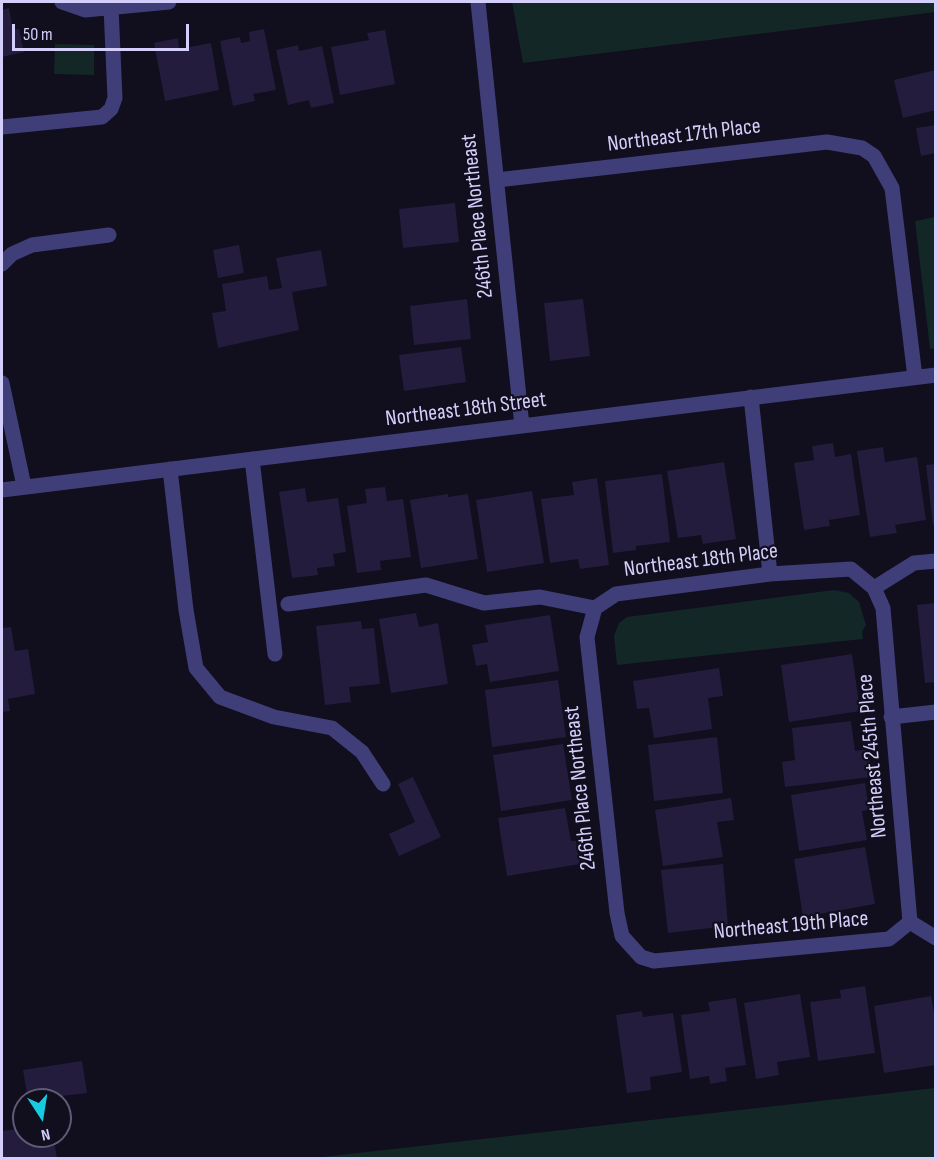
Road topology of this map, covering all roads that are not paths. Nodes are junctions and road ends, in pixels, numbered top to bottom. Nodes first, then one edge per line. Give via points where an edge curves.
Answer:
1 (62, 2) edge
2 (169, 2) edge
3 (478, 2) edge
4 (111, 7) junction
5 (2, 127) edge
6 (497, 180) junction
7 (109, 235) dead end
8 (2, 264) edge
9 (936, 375) edge
10 (915, 377) junction
11 (2, 383) edge
12 (751, 398) junction
13 (522, 426) junction
14 (252, 459) junction
15 (170, 469) junction
16 (24, 486) junction
17 (2, 490) edge
18 (936, 561) edge
19 (770, 574) junction
20 (874, 588) junction
21 (288, 604) dead end
22 (595, 608) junction
23 (275, 654) dead end
24 (936, 712) edge
25 (891, 717) junction
26 (383, 784) dead end
27 (910, 922) junction
28 (936, 938) edge
29 (640, 957) joint

1 - 4 street via 85,10
2 - 4 street
3 - 6 street, 246th Place Northeast
4 - 5 street via 115,98 111,109 102,117
6 - 10 street, Northeast 17th Place via 827,142 862,148 874,156 892,188
6 - 13 street, 246th Place Northeast
7 - 8 street via 33,245 12,254
9 - 10 street, Northeast 18th Street
10 - 12 street, Northeast 18th Street
11 - 16 street
12 - 13 street, Northeast 18th Street
12 - 19 street
13 - 14 street, Northeast 18th Street
14 - 15 street, Northeast 18th Street
14 - 23 street
15 - 16 street, Northeast 18th Street
15 - 26 street via 196,668 220,697 274,717 332,729 362,752
16 - 17 street, Northeast 18th Street
18 - 20 street via 914,563
19 - 20 street, Northeast 18th Place via 851,569
19 - 22 street, Northeast 18th Place via 616,594
20 - 25 street, Northeast 245th Place via 883,608
21 - 22 street via 426,585 484,603 540,597
22 - 29 street, 246th Place Northeast via 587,637 616,913 622,936
24 - 25 street
25 - 27 street, Northeast 245th Place
27 - 28 street
27 - 29 street, Northeast 19th Place via 889,939 654,961

